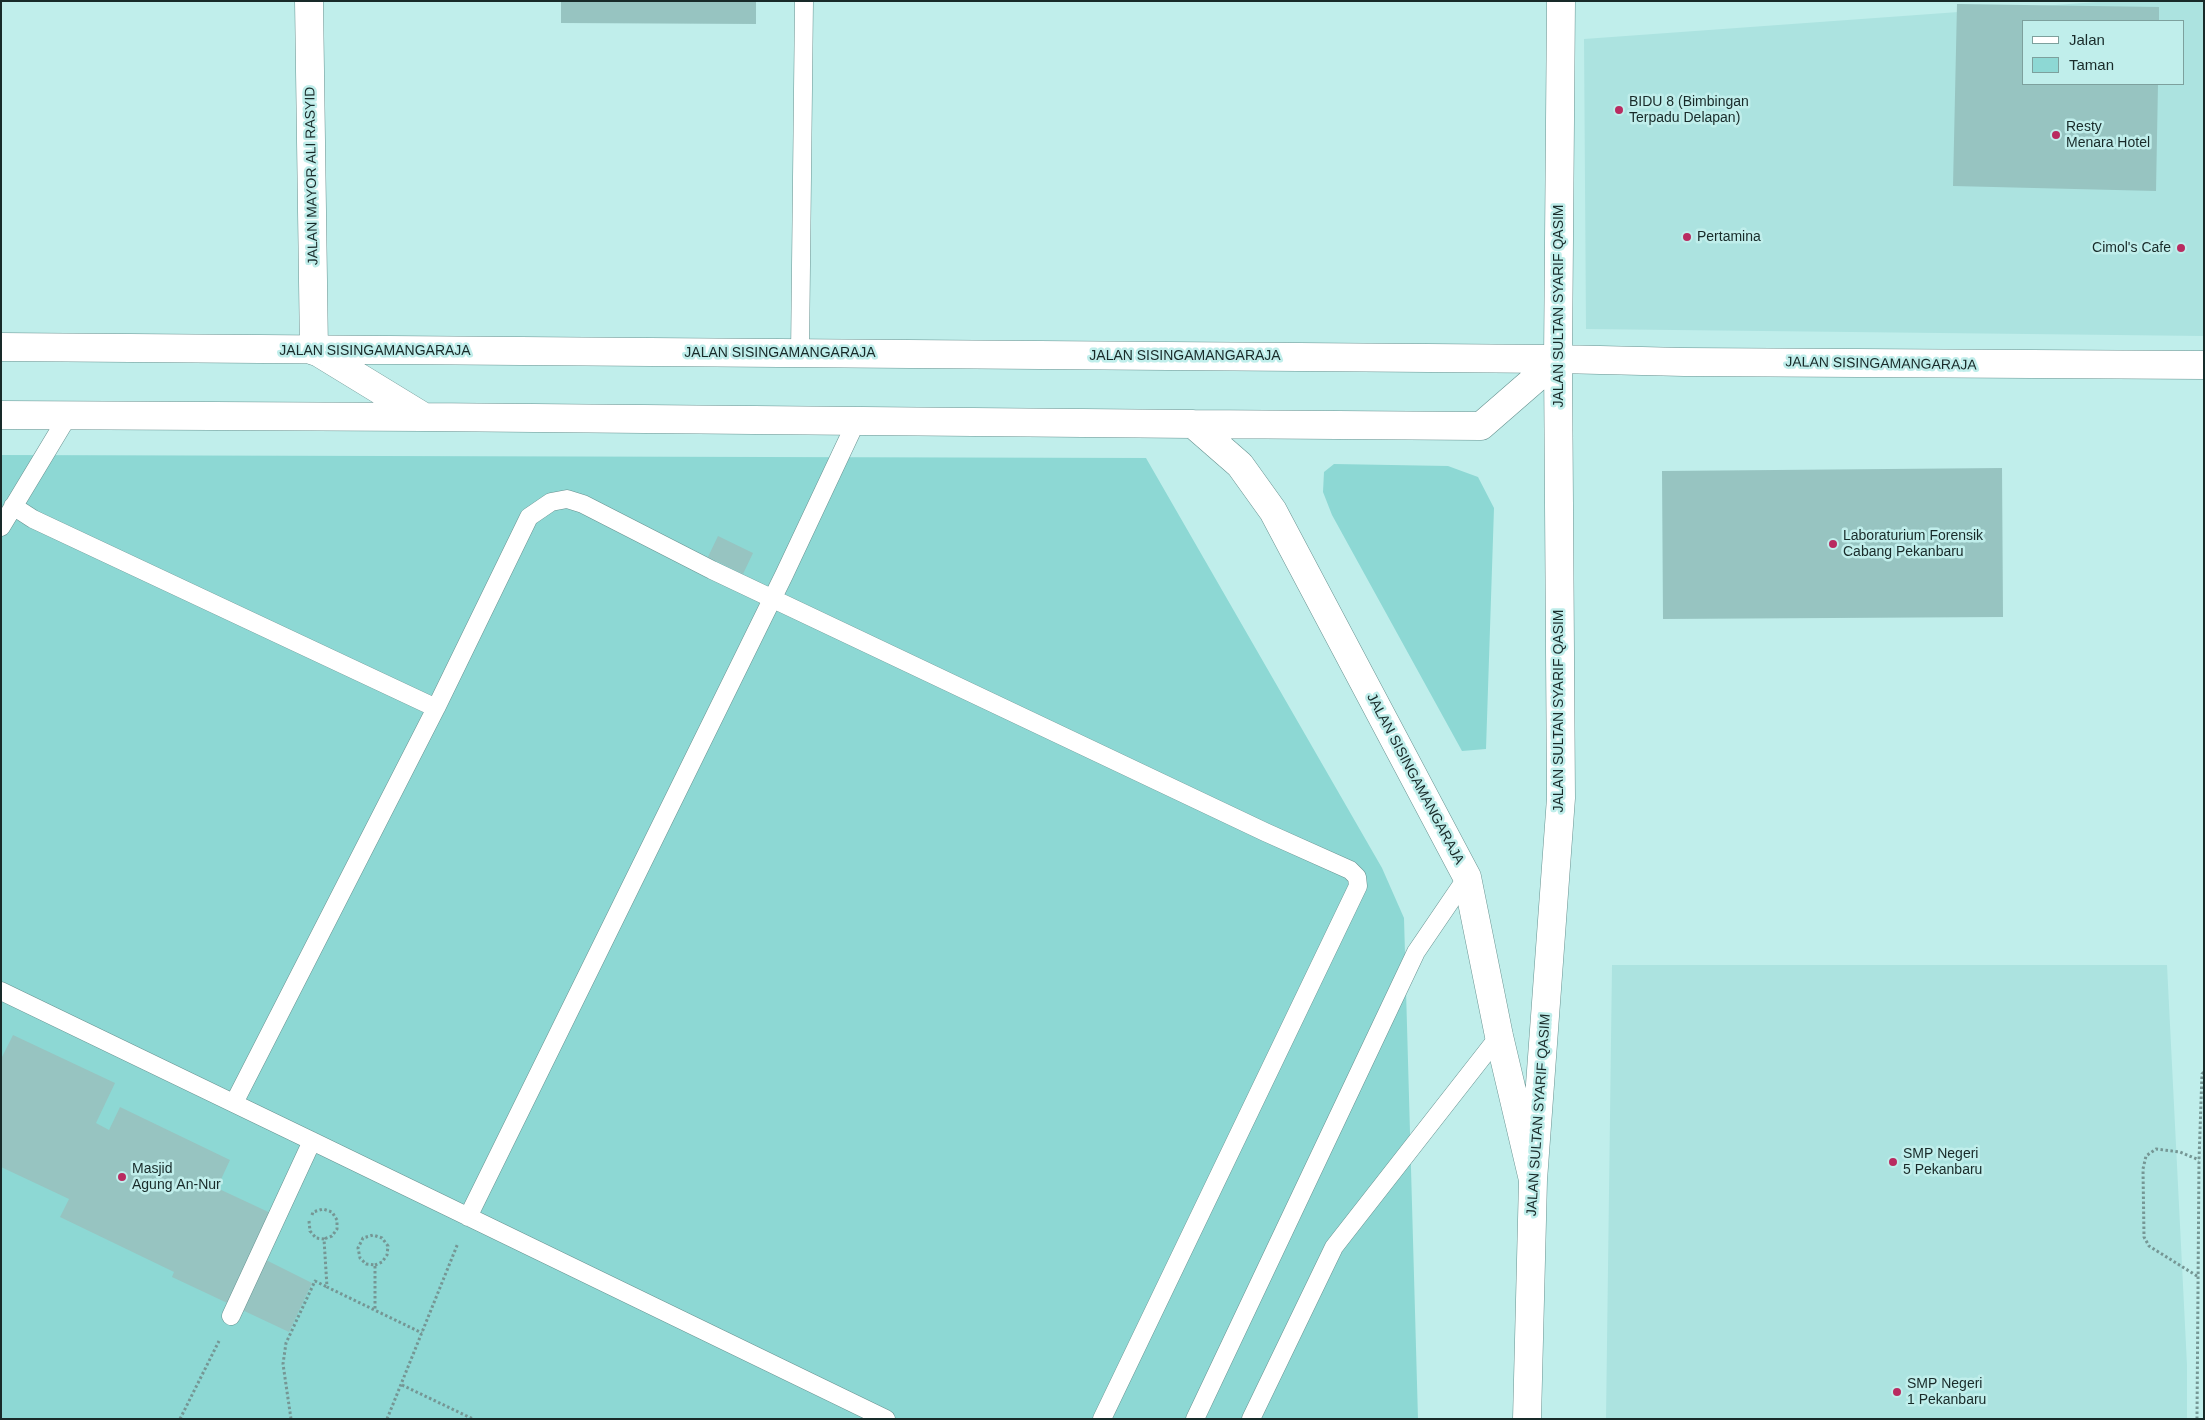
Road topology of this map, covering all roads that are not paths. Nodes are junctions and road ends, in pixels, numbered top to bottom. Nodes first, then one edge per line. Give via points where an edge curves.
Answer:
1 (309, 1) edge
2 (804, 1) edge
3 (1561, 1) edge
4 (1, 346) edge
5 (314, 351) junction
6 (800, 353) junction
7 (1558, 359) junction
8 (2204, 365) edge
9 (1, 416) edge
10 (68, 416) junction
11 (424, 417) junction
12 (856, 422) junction
13 (1193, 424) junction
14 (13, 506) junction
15 (1, 528) edge
16 (772, 598) junction
17 (436, 708) junction
18 (1467, 876) junction
19 (1, 991) edge
20 (1499, 1036) junction
21 (234, 1103) junction
22 (312, 1141) junction
23 (1533, 1180) junction
24 (468, 1217) junction
25 (231, 1316) road end
26 (886, 1419) edge
27 (1102, 1419) edge
28 (1196, 1419) edge
29 (1251, 1419) edge
30 (1527, 1419) edge

1 - 5 main road, JALAN MAYOR ALI RASYID
2 - 6 lane
3 - 7 main road, JALAN SULTAN SYARIF QASIM
4 - 5 main road, JALAN SISINGAMANGARAJA
5 - 6 main road, JALAN SISINGAMANGARAJA
5 - 11 main road
6 - 7 main road, JALAN SISINGAMANGARAJA
7 - 8 main road, JALAN SISINGAMANGARAJA
7 - 13 main road via 1481,426
7 - 23 main road, JALAN SULTAN SYARIF QASIM via 1561,798
9 - 10 main road
10 - 11 main road
10 - 14 lane
11 - 12 main road
12 - 13 main road
12 - 16 lane
13 - 18 main road, JALAN SISINGAMANGARAJA via 1240,465 1273,511
14 - 15 lane
14 - 17 lane via 33,519
16 - 17 lane via 583,504 567,499 551,502 529,517
16 - 24 lane
16 - 27 lane via 1357,876 1358,886
17 - 21 lane
18 - 20 main road, JALAN SISINGAMANGARAJA
18 - 28 lane via 1416,952
19 - 21 lane
20 - 23 main road, JALAN SISINGAMANGARAJA
20 - 29 lane via 1334,1247
21 - 22 lane
22 - 24 lane
22 - 25 lane
23 - 30 main road, JALAN SULTAN SYARIF QASIM
24 - 26 lane

